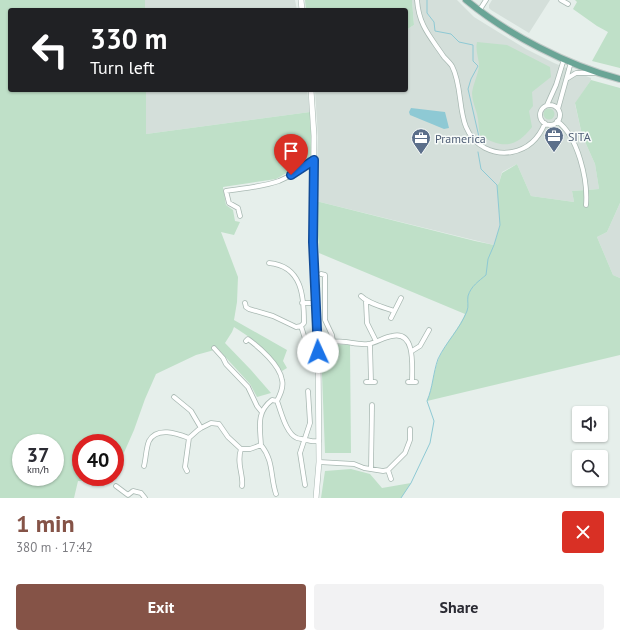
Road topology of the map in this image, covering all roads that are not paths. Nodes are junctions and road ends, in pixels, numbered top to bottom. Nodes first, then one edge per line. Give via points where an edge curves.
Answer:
1 (417, 0) edge
2 (466, 0) edge
3 (486, 0) edge
4 (561, 0) edge
5 (568, 4) dead end
6 (479, 10) junction
7 (564, 59) junction
8 (571, 62) junction
9 (600, 73) junction
10 (568, 78) junction
11 (620, 79) edge
12 (311, 92) edge
13 (547, 105) junction
14 (558, 109) junction
15 (557, 121) junction
16 (545, 123) junction
17 (314, 160) junction
18 (586, 205) dead end
19 (240, 216) dead end
20 (269, 263) dead end
21 (321, 274) dead end
22 (303, 278) dead end
23 (298, 281) junction
24 (361, 296) dead end
25 (401, 298) dead end
26 (366, 302) junction
27 (245, 303) dead end
28 (302, 303) junction
29 (316, 303) junction
30 (394, 311) junction
31 (391, 318) dead end
32 (301, 326) junction
33 (429, 330) dead end
34 (246, 341) dead end
35 (333, 341) junction
36 (376, 341) junction
37 (318, 342) junction
38 (370, 344) junction
39 (214, 348) dead end
40 (307, 351) dead end
41 (412, 351) junction
42 (366, 382) dead end
43 (412, 382) dead end
44 (308, 391) dead end
45 (174, 397) dead end
46 (277, 401) junction
47 (372, 405) dead end
48 (261, 411) junction
49 (201, 428) junction
50 (410, 429) dead end
51 (190, 438) junction
52 (305, 439) junction
53 (319, 441) junction
54 (261, 445) junction
55 (241, 449) junction
56 (319, 462) junction
57 (144, 466) dead end
58 (371, 469) junction
59 (388, 470) junction
60 (187, 471) dead end
61 (391, 479) dead end
62 (305, 485) dead end
63 (116, 486) dead end
64 (242, 486) dead end
65 (276, 494) dead end
66 (145, 498) edge
67 (316, 498) edge

1 - 16 street via 422,24 452,66 463,121 472,138 480,145 496,152 508,153 531,143
2 - 6 main road
3 - 6 street
4 - 5 street
6 - 7 main road via 503,27
7 - 8 main road
7 - 13 street
8 - 9 main road
8 - 10 street
9 - 10 street via 576,73
9 - 11 main road
10 - 14 street
12 - 17 street
13 - 14 street
13 - 16 street via 540,114
14 - 15 street
15 - 16 street
15 - 18 street via 570,135 578,154 585,182
17 - 19 street via 279,181 226,191 229,203 238,208
17 - 29 street via 313,242
20 - 23 street via 282,265
21 - 35 street via 325,275 325,320
22 - 23 street
23 - 28 street
24 - 26 street
25 - 30 street
26 - 30 street
26 - 36 street via 367,323
27 - 32 street via 249,309 296,327
28 - 29 street
28 - 32 street via 304,323
29 - 37 street
30 - 31 street
32 - 40 street via 306,342 303,346
33 - 41 street via 420,346
34 - 46 street via 248,339 264,352 282,378
35 - 37 street
35 - 38 street
36 - 38 street
36 - 41 street via 399,335 405,338
37 - 53 street
38 - 42 street via 373,382
39 - 48 street via 248,386
41 - 43 street
44 - 52 street via 310,423
45 - 49 street via 191,411
46 - 48 street via 272,400
46 - 52 street via 289,432 297,438
47 - 58 street
48 - 54 street
49 - 51 street
49 - 55 street via 211,423 219,424
50 - 59 street via 410,440 405,453
51 - 57 street via 159,432 153,436 148,446
51 - 60 street via 185,467
52 - 53 street
52 - 62 street via 300,453
53 - 56 street
54 - 55 street via 250,450
54 - 65 street via 271,464
55 - 64 street via 239,462
56 - 58 street via 354,464
56 - 67 street
58 - 59 street
59 - 61 street
63 - 66 street via 128,495 133,491 141,493

